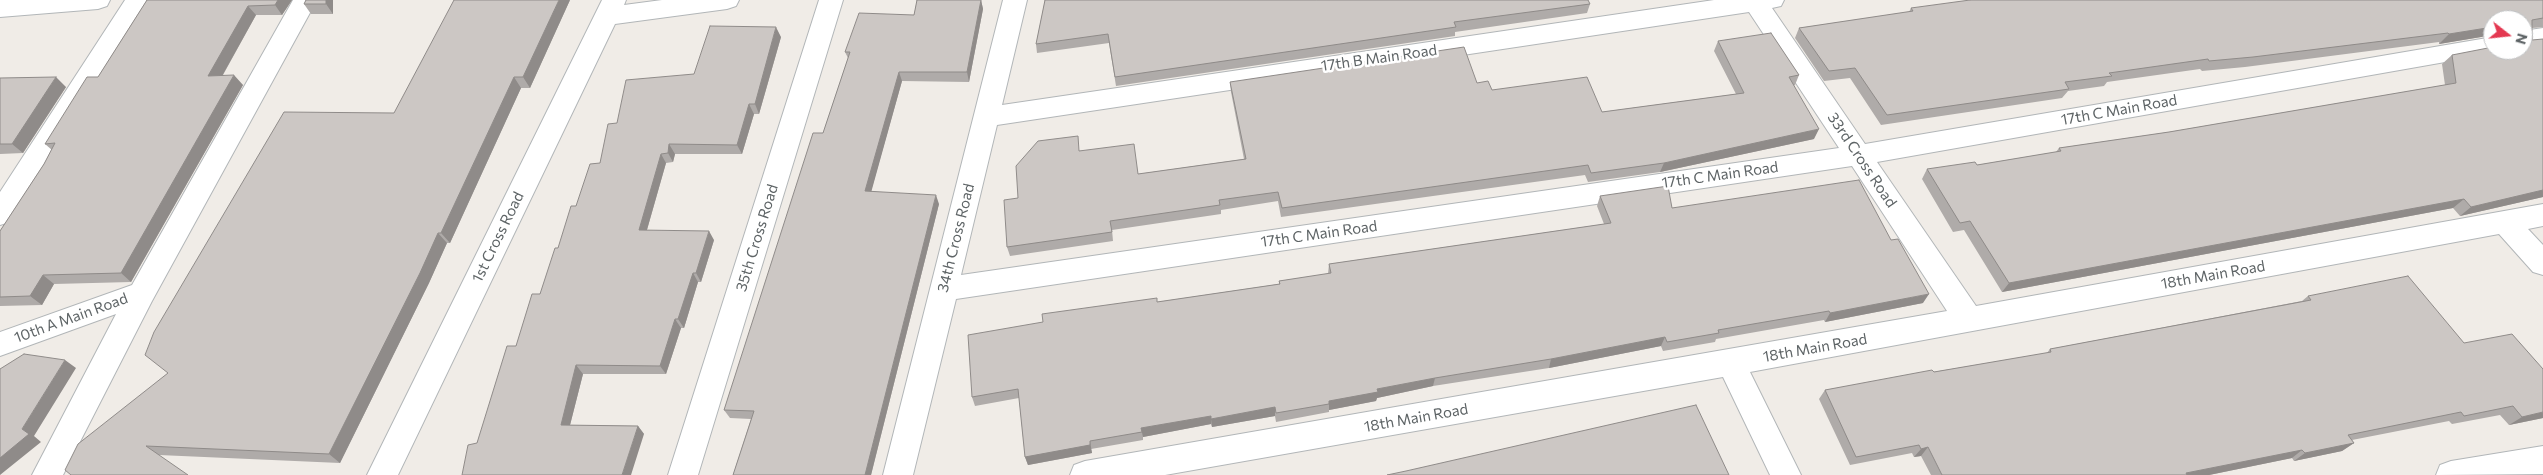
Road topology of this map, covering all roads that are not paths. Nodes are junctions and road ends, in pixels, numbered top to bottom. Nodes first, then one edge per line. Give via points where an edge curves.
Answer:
1 (98, 0) edge
2 (137, 0) edge
3 (305, 0) edge
4 (727, 0) edge
5 (831, 0) edge
6 (1015, 0) edge
7 (1761, 1) edge
8 (0, 8) edge
9 (610, 8) edge
10 (2483, 48) edge
11 (986, 117) junction
12 (1859, 155) junction
13 (0, 214) edge
14 (2543, 215) edge
15 (2505, 222) junction
16 (2543, 264) edge
17 (944, 289) junction
18 (142, 293) junction
19 (1969, 320) junction
20 (0, 344) edge
21 (1730, 364) junction
22 (2543, 460) edge
23 (2467, 474) edge
24 (47, 475) edge
25 (382, 475) edge
26 (682, 475) edge
27 (898, 475) edge
28 (1085, 475) edge
29 (1786, 475) edge

1 - 8 street
2 - 13 street
3 - 18 street
4 - 9 street
5 - 26 street, 35th Cross Road
6 - 11 street, 34th Cross Road
7 - 11 street, 17th B Main Road
7 - 12 street, 33rd Cross Road
9 - 25 street, 1st Cross Road
10 - 12 street, 17th C Main Road
11 - 17 street, 34th Cross Road
12 - 17 street, 17th C Main Road
12 - 19 street, 33rd Cross Road
14 - 15 street, 18th Main Road
15 - 16 street
15 - 19 street, 18th Main Road
17 - 27 street, 34th Cross Road
18 - 20 street, 10th A Main Road
18 - 24 street
19 - 21 street, 18th Main Road
21 - 28 street, 18th Main Road
21 - 29 street
22 - 23 street

